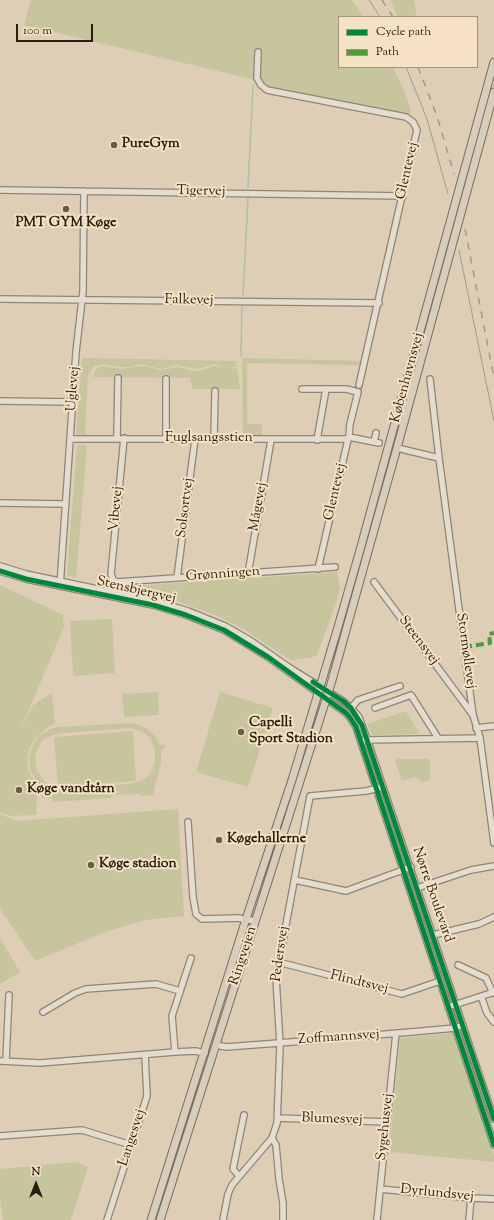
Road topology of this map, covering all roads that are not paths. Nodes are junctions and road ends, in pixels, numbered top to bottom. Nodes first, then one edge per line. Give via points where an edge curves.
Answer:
1 (258, 52) dead end
2 (494, 62) edge
3 (494, 92) edge
4 (0, 190) edge
5 (84, 191) junction
6 (403, 196) junction
7 (0, 299) edge
8 (81, 300) junction
9 (379, 303) junction
10 (118, 378) dead end
11 (166, 379) dead end
12 (430, 379) dead end
13 (360, 384) dead end
14 (302, 389) dead end
15 (326, 389) junction
16 (215, 391) dead end
17 (0, 401) edge
18 (73, 402) junction
19 (376, 433) dead end
20 (117, 438) junction
21 (124, 438) junction
22 (348, 438) junction
23 (71, 439) junction
24 (166, 439) junction
25 (195, 439) junction
26 (214, 439) junction
27 (270, 440) junction
28 (317, 440) junction
29 (397, 448) junction
30 (439, 458) junction
31 (0, 503) edge
32 (66, 504) junction
33 (0, 566) edge
34 (335, 567) dead end
35 (318, 569) junction
36 (0, 571) edge
37 (248, 574) junction
38 (177, 578) junction
39 (113, 580) joint
40 (374, 582) dead end
41 (60, 584) junction
42 (400, 686) dead end
43 (319, 690) junction
44 (328, 692) junction
45 (471, 696) junction
46 (326, 699) junction
47 (462, 700) junction
48 (351, 708) junction
49 (375, 708) dead end
50 (473, 715) junction
51 (494, 726) edge
52 (476, 728) junction
53 (438, 738) junction
54 (480, 738) junction
55 (367, 739) junction
56 (360, 741) junction
57 (384, 786) junction
58 (376, 788) junction
59 (188, 822) dead end
60 (494, 843) edge
61 (494, 866) edge
62 (411, 868) junction
63 (403, 870) junction
64 (295, 880) junction
65 (417, 888) junction
66 (494, 917) edge
67 (246, 919) junction
68 (255, 921) junction
69 (433, 935) junction
70 (191, 958) dead end
71 (278, 962) junction
72 (458, 965) dead end
73 (440, 981) junction
74 (180, 992) junction
75 (493, 992) edge
76 (9, 995) dead end
77 (481, 996) junction
78 (456, 1005) junction
79 (448, 1007) junction
80 (43, 1012) dead end
81 (494, 1022) edge
82 (463, 1025) junction
83 (455, 1028) junction
84 (396, 1033) junction
85 (279, 1043) junction
86 (216, 1045) junction
87 (175, 1052) junction
88 (205, 1053) junction
89 (145, 1055) junction
90 (3, 1061) edge
91 (244, 1115) dead end
92 (278, 1118) junction
93 (494, 1119) edge
94 (387, 1122) junction
95 (0, 1136) edge
96 (272, 1138) junction
97 (131, 1145) junction
98 (494, 1145) edge
99 (239, 1176) junction
100 (380, 1189) junction
101 (471, 1198) junction
102 (494, 1199) edge
103 (107, 1220) edge
104 (152, 1220) edge
105 (160, 1220) edge
106 (222, 1220) edge
107 (283, 1220) edge
108 (377, 1220) edge
109 (469, 1220) edge

1 - 6 street, Glentevej via 257,78 267,90 406,117 413,122 418,130
2 - 43 main road, Københavnsvej
3 - 29 main road, Københavnsvej
4 - 5 street, Tigervej
5 - 6 street, Tigervej
5 - 8 street, Uglevej
6 - 9 street, Glentevej
7 - 8 street, Falkevej
8 - 9 street, Falkevej
8 - 18 street, Uglevej
9 - 13 street, Glentevej
10 - 20 street
11 - 24 street
12 - 30 street, Stormøllevej
14 - 15 street
15 - 22 street, Glentevej via 358,392
15 - 28 street
16 - 26 street
17 - 18 street
18 - 23 street, Uglevej
19 - 22 street, Fuglsangsstien via 377,443
20 - 21 street, Fuglsangsstien
20 - 23 street, Fuglsangsstien
21 - 24 street, Fuglsangsstien
21 - 39 street, Vibevej via 111,574
22 - 28 street, Fuglsangsstien
22 - 35 street, Glentevej
23 - 32 street, Uglevej
24 - 25 street, Fuglsangsstien
25 - 26 street, Fuglsangsstien
25 - 38 street, Solsortvej
26 - 27 street, Fuglsangsstien
27 - 28 street, Fuglsangsstien
27 - 37 street, Mågevej
29 - 30 street
29 - 44 main road, Københavnsvej
30 - 45 street, Stormøllevej
31 - 32 street
32 - 41 street, Uglevej
33 - 41 street, Stensbjergvej
34 - 35 street, Grønningen
35 - 37 street, Grønningen
36 - 41 street, Stensbjergvej via 26,579
37 - 38 street, Grønningen
38 - 39 street, Grønningen via 117,582
40 - 47 street, Steensvej
41 - 43 street, Stensbjergvej via 186,615 224,630
42 - 48 street via 358,700
43 - 44 street, Stensbjergvej
43 - 46 street, Nørre Boulevard
43 - 67 main road, Ringvejen
44 - 46 main road, Ringvejen
44 - 48 street, Nørre Boulevard
45 - 47 street
45 - 50 street, Stormøllevej
46 - 56 street, Nørre Boulevard via 351,719
46 - 68 main road, Ringvejen
47 - 50 street, Steensvej
48 - 55 street, Nørre Boulevard via 360,721
49 - 53 street via 411,695
50 - 52 street, Stormøllevej
51 - 52 street
52 - 54 street, Stormøllevej
53 - 54 street
53 - 55 street
54 - 60 street, Stormøllevej
55 - 56 street
55 - 57 street, Nørre Boulevard
56 - 58 street, Nørre Boulevard
57 - 58 street, Pedersvej
57 - 62 street, Nørre Boulevard
58 - 63 street, Nørre Boulevard
58 - 64 street, Pedersvej via 310,796
59 - 67 street via 196,914 202,919
61 - 65 street via 471,870
62 - 63 street, Nørre Boulevard
62 - 65 street, Nørre Boulevard
63 - 64 street, Nørre Boulevard via 346,891
63 - 73 street, Nørre Boulevard
64 - 71 street, Pedersvej
65 - 69 street, Nørre Boulevard
66 - 69 street via 479,924
67 - 68 street
67 - 88 main road, Ringvejen
68 - 86 main road, Ringvejen
69 - 78 street, Nørre Boulevard
70 - 74 street
71 - 73 street, Flindtsvej via 402,994
71 - 85 street, Pedersvej via 276,978
72 - 75 street via 486,978
73 - 79 street, Nørre Boulevard
74 - 80 street via 156,984 86,989
74 - 87 street via 172,1016
75 - 77 street
76 - 90 street
77 - 78 street
77 - 81 street via 487,1013
78 - 79 street
78 - 82 street, Nørre Boulevard
79 - 83 street, Nørre Boulevard
82 - 83 street, Zoffmannsvej
82 - 93 street, Nørre Boulevard
83 - 84 street, Zoffmannsvej
83 - 98 street, Nørre Boulevard
84 - 85 street, Zoffmannsvej
84 - 94 street, Sygehusvej
85 - 86 street, Zoffmannsvej
85 - 92 street, Pedersvej
86 - 105 main road, Ringvejen
87 - 88 street
87 - 89 street
88 - 104 main road, Ringvejen
89 - 90 street via 40,1063
89 - 97 street, Langesvej via 147,1096
91 - 99 street via 233,1169
92 - 94 street, Blumesvej
92 - 96 street, Pedersvej
94 - 100 street, Sygehusvej
95 - 97 street via 82,1130
96 - 99 street, Pedersvej
96 - 107 street via 276,1145
97 - 103 street, Langesvej
99 - 106 street, Pedersvej via 228,1194
100 - 101 street, Dyrlundsvej
100 - 108 street, Sygehusvej
101 - 102 street, Dyrlundsvej
101 - 109 street

